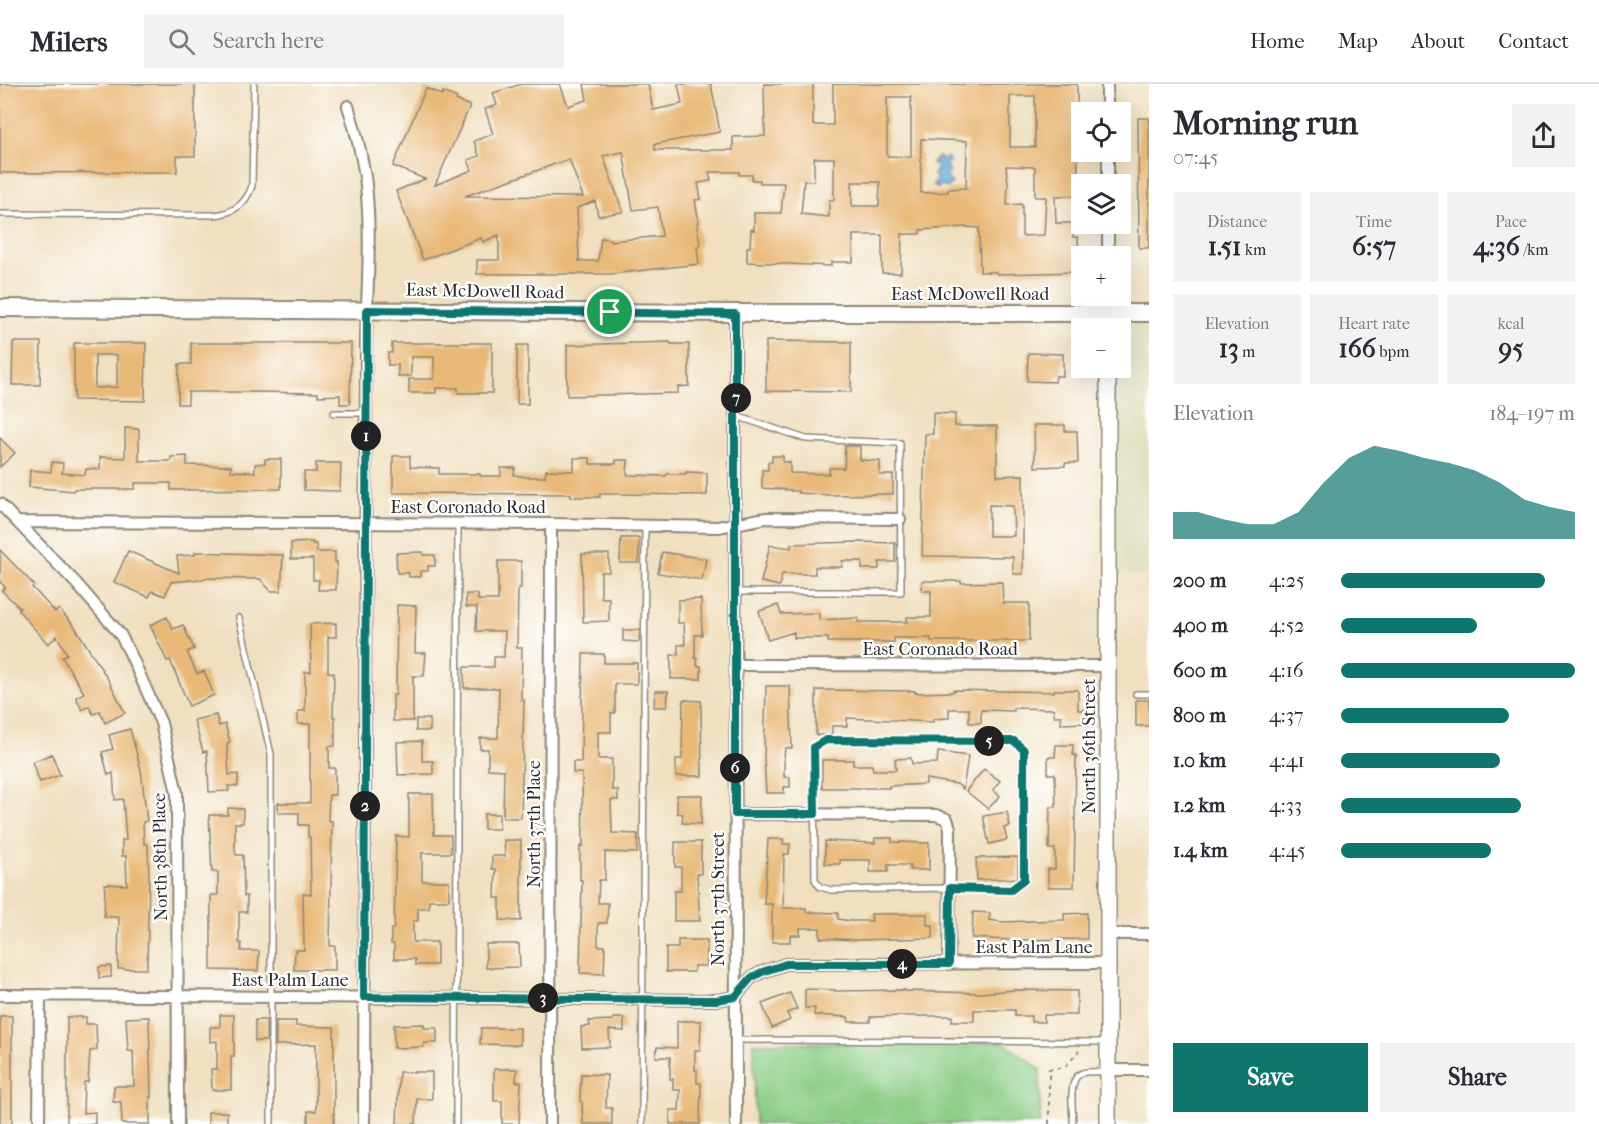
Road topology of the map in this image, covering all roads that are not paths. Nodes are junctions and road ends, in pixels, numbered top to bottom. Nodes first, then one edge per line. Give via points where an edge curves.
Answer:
1 (254, 84) edge
2 (1107, 84) edge
3 (1107, 102) edge
4 (348, 106) dead end
5 (0, 214) edge
6 (0, 308) edge
7 (367, 310) junction
8 (1149, 313) edge
9 (735, 314) junction
10 (1123, 318) edge
11 (1071, 320) edge
12 (1108, 378) edge
13 (334, 413) dead end
14 (366, 413) junction
15 (736, 416) junction
16 (0, 504) edge
17 (900, 519) junction
18 (19, 522) junction
19 (736, 523) junction
20 (366, 524) junction
21 (458, 524) junction
22 (551, 524) junction
23 (645, 525) junction
24 (736, 592) junction
25 (239, 618) dead end
26 (736, 664) junction
27 (1108, 666) junction
28 (1136, 694) dead end
29 (1149, 694) edge
30 (735, 814) junction
31 (815, 814) junction
32 (950, 888) junction
33 (1108, 934) junction
34 (1149, 934) edge
35 (1108, 963) junction
36 (949, 964) junction
37 (0, 995) edge
38 (40, 995) junction
39 (178, 996) junction
40 (271, 997) junction
41 (364, 997) junction
42 (735, 997) junction
43 (456, 998) junction
44 (550, 998) junction
45 (643, 999) junction
46 (735, 1040) junction
47 (1108, 1042) junction
48 (1149, 1070) edge
49 (1108, 1071) junction
50 (39, 1124) edge
51 (178, 1124) edge
52 (271, 1124) edge
53 (364, 1124) edge
54 (456, 1124) edge
55 (550, 1124) edge
56 (642, 1124) edge
57 (736, 1124) edge
58 (1073, 1124) edge
59 (1108, 1124) edge

1 - 5 lane via 252,186 249,195 233,211 215,215
2 - 3 street
4 - 7 street via 368,197
6 - 7 main road, East McDowell Road
7 - 9 main road, East McDowell Road
7 - 14 street
8 - 10 main road, East McDowell Road
9 - 11 main road, East McDowell Road
9 - 15 street, North 37th Street
12 - 27 main road, North 36th Street
13 - 14 lane
14 - 20 street
15 - 17 lane via 806,439 900,443
15 - 19 street, North 37th Street
16 - 18 street, North 38th Place
17 - 19 street, East Coronado Road via 765,518
17 - 24 lane via 901,592
18 - 20 street, East Coronado Road
18 - 39 street, North 38th Place via 120,634 161,723 177,794
19 - 23 street, East Coronado Road
19 - 24 street, North 37th Street
20 - 21 street, East Coronado Road
20 - 41 street
21 - 22 street, East Coronado Road
21 - 43 lane
22 - 23 street, East Coronado Road
22 - 44 street, North 37th Place
23 - 45 lane
24 - 26 street, North 37th Street
25 - 40 lane via 271,754
26 - 27 street, East Coronado Road
26 - 30 street, North 37th Street
27 - 33 main road, North 36th Street
28 - 29 lane
30 - 31 street
30 - 42 street, North 37th Street
31 - 32 street via 936,815 947,819
31 - 32 lane via 815,880 820,887
31 - 32 lane via 814,747 826,740 1014,741 1024,750 1024,880 1011,890
32 - 36 street
33 - 34 street
33 - 35 main road, North 36th Street
35 - 36 street, East Palm Lane
35 - 47 main road, North 36th Street
36 - 42 street, East Palm Lane via 786,964 751,978
37 - 38 street, East Palm Lane
38 - 39 street, East Palm Lane
38 - 50 street
39 - 40 street, East Palm Lane
39 - 51 street, North 38th Place
40 - 41 street, East Palm Lane
40 - 52 lane
41 - 43 street, East Palm Lane
41 - 53 street
42 - 45 street, East Palm Lane
42 - 46 street, North 37th Street
43 - 44 street, East Palm Lane
43 - 54 lane
44 - 45 street, East Palm Lane
44 - 55 street, North 37th Place
45 - 56 lane
46 - 47 lane
46 - 57 street, North 37th Street
47 - 49 main road, North 36th Street
48 - 49 street
49 - 58 lane via 1076,1076 1072,1084
49 - 59 main road, North 36th Street

